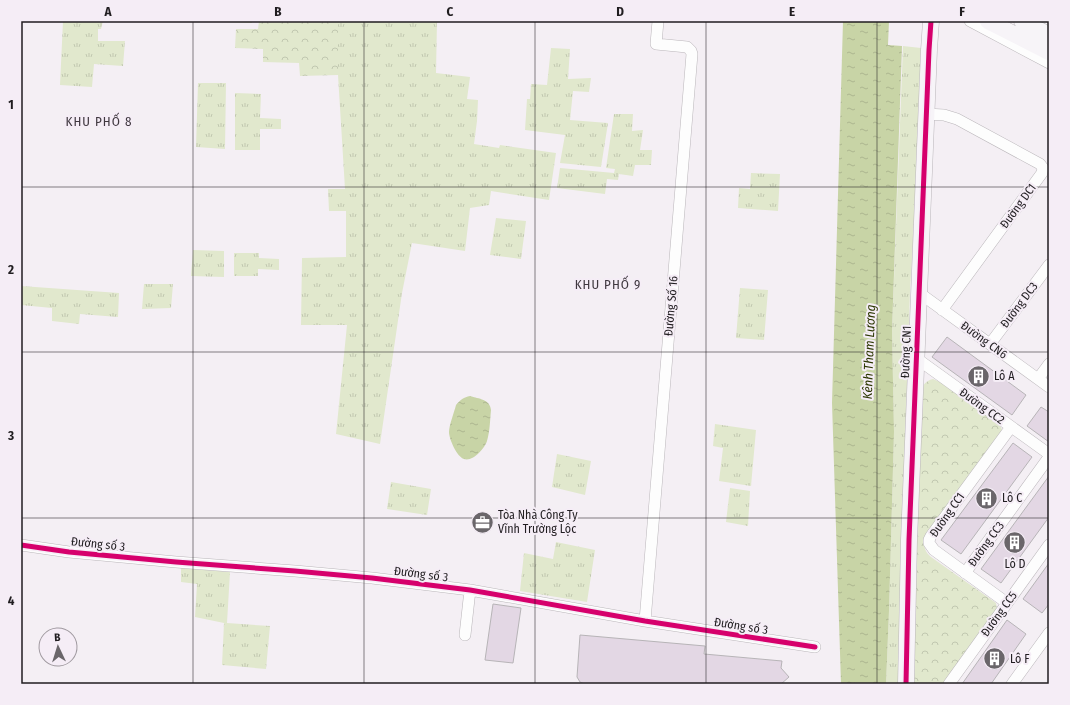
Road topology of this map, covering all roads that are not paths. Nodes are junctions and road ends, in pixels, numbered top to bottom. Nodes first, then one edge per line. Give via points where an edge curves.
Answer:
1 (658, 21) edge
2 (931, 21) edge
3 (970, 21) edge
4 (988, 21) edge
5 (1022, 21) edge
6 (1049, 35) edge
7 (1049, 52) edge
8 (1049, 63) edge
9 (926, 114) junction
10 (1049, 265) edge
11 (918, 292) junction
12 (942, 310) junction
13 (990, 344) junction
14 (916, 358) junction
15 (1049, 364) edge
16 (1038, 379) junction
17 (1049, 387) edge
18 (1011, 427) junction
19 (1049, 456) edge
20 (1049, 544) edge
21 (21, 545) edge
22 (965, 572) junction
23 (470, 590) junction
24 (1007, 603) junction
25 (644, 621) junction
26 (465, 635) dead end
27 (1048, 636) edge
28 (815, 648) dead end
29 (906, 684) edge
30 (949, 684) edge
31 (1012, 684) edge

1 - 25 street, Đường Số 16 via 656,44 687,47 692,54
2 - 9 street, Đường CN1
3 - 8 street
4 - 7 street
5 - 6 street
9 - 11 street, Đường CN1
9 - 12 street, Đường DC1 via 957,119 1043,168 1042,173
10 - 13 street, Đường DC3
11 - 12 street, Đường CN6
11 - 14 street, Đường CN1
12 - 13 street, Đường CN6
13 - 16 street, Đường CN6
14 - 18 street, Đường CC2
14 - 29 street, Đường CN1
15 - 16 street
16 - 17 street, Đường CN6
18 - 19 street, Đường CC2
18 - 22 street, Đường CC1 via 929,540 934,550
19 - 22 street, Đường CC3
20 - 24 street, Đường CC5
21 - 23 street, Đường số 3 via 69,552 372,578
22 - 24 street, Đường CC1
23 - 25 street, Đường số 3
23 - 26 street
24 - 30 street, Đường CC5
25 - 28 street, Đường số 3
27 - 31 street

